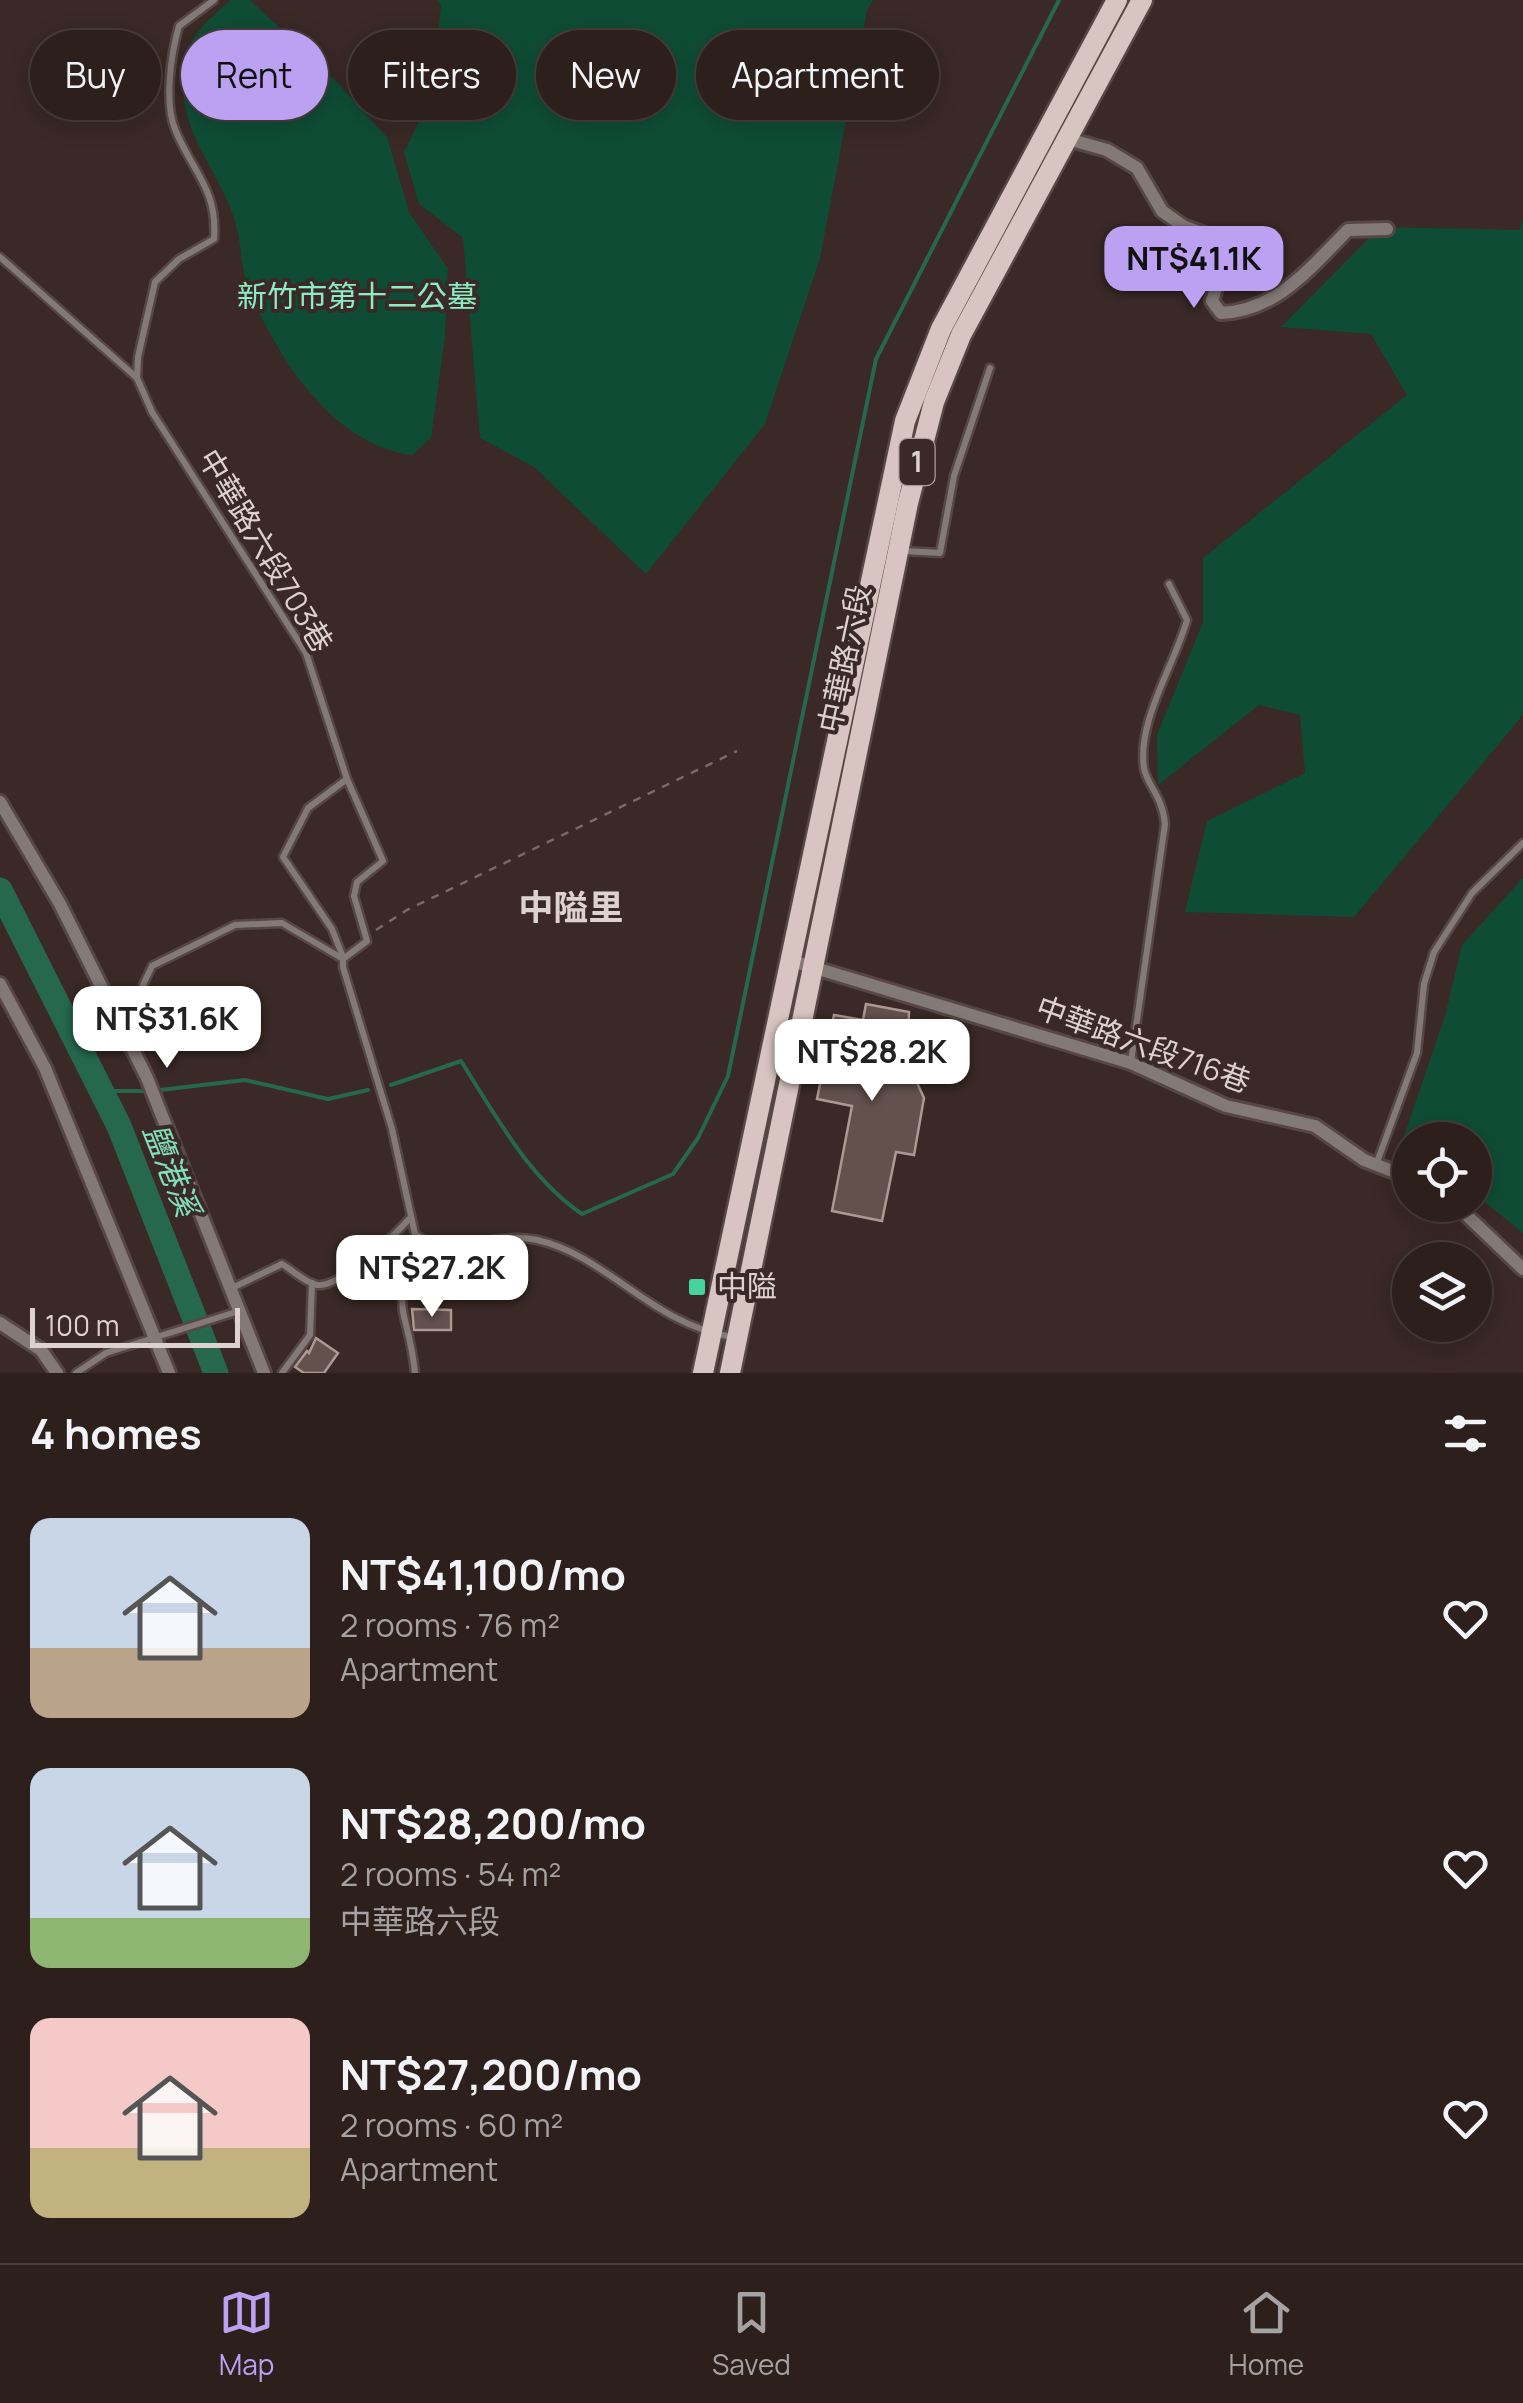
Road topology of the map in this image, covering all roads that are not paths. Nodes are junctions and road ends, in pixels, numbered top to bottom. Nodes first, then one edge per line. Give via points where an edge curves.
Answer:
1 (214, 0) edge
2 (1117, 0) edge
3 (1142, 0) edge
4 (1068, 139) junction
5 (1387, 229) dead end
6 (0, 257) edge
7 (990, 368) dead end
8 (138, 378) junction
9 (898, 550) junction
10 (1169, 584) dead end
11 (347, 778) junction
12 (0, 802) edge
13 (1523, 843) edge
14 (344, 958) junction
15 (792, 961) junction
16 (813, 967) junction
17 (0, 984) edge
18 (148, 1027) dead end
19 (1131, 1063) junction
20 (1376, 1165) junction
21 (1392, 1171) edge
22 (410, 1218) junction
23 (1474, 1222) edge
24 (424, 1243) junction
25 (1523, 1269) edge
26 (312, 1283) junction
27 (232, 1288) junction
28 (240, 1310) junction
29 (0, 1323) edge
30 (712, 1334) junction
31 (156, 1338) junction
32 (738, 1338) junction
33 (57, 1373) edge
34 (76, 1373) edge
35 (169, 1373) edge
36 (264, 1373) edge
37 (282, 1373) edge
38 (415, 1373) edge
39 (703, 1373) edge
40 (730, 1373) edge

1 - 8 lane via 178,26 172,71 173,126 216,210 214,239 154,282
2 - 15 main road, 中華路六段 / 1 via 958,295 914,393
3 - 4 main road, 中華路六段 / 1
4 - 5 street via 1138,168 1162,212 1218,240 1224,262 1212,301 1221,313 1275,299 1348,230
4 - 9 main road, 中華路六段 / 1 via 955,350 919,453
6 - 8 lane
7 - 9 lane via 954,476 940,553
8 - 11 lane, 中華路六段703巷 via 152,412 306,653
9 - 16 main road, 中華路六段 / 1
10 - 19 lane via 1188,620 1144,727 1144,771 1162,798 1165,824
11 - 14 lane, 中華路六段703巷 via 383,861 357,882 354,896 367,941
11 - 14 lane via 308,808 283,857
12 - 27 street via 60,904 147,1078
13 - 20 lane via 1472,893 1434,952 1417,1052
14 - 18 lane via 282,922 235,925 152,966 144,986
14 - 22 lane
15 - 16 street, 中華路六段716巷
15 - 30 main road, 中華路六段 / 1
16 - 19 street, 中華路六段716巷
16 - 32 main road, 中華路六段 / 1
17 - 31 street via 45,1068
19 - 20 street, 中華路六段716巷 via 1226,1106 1315,1126
20 - 21 street, 中華路六段716巷
22 - 24 lane
22 - 26 lane via 349,1272
23 - 25 street
24 - 30 lane via 449,1248 532,1239 555,1245
24 - 38 lane via 402,1284 400,1316
26 - 27 lane via 282,1264
26 - 37 lane via 310,1335
27 - 28 street
28 - 31 lane
28 - 36 street
29 - 33 street via 41,1350
30 - 32 lane
30 - 39 main road, 中華路六段 / 1
31 - 34 lane via 106,1353
31 - 35 street
32 - 40 main road, 中華路六段 / 1

